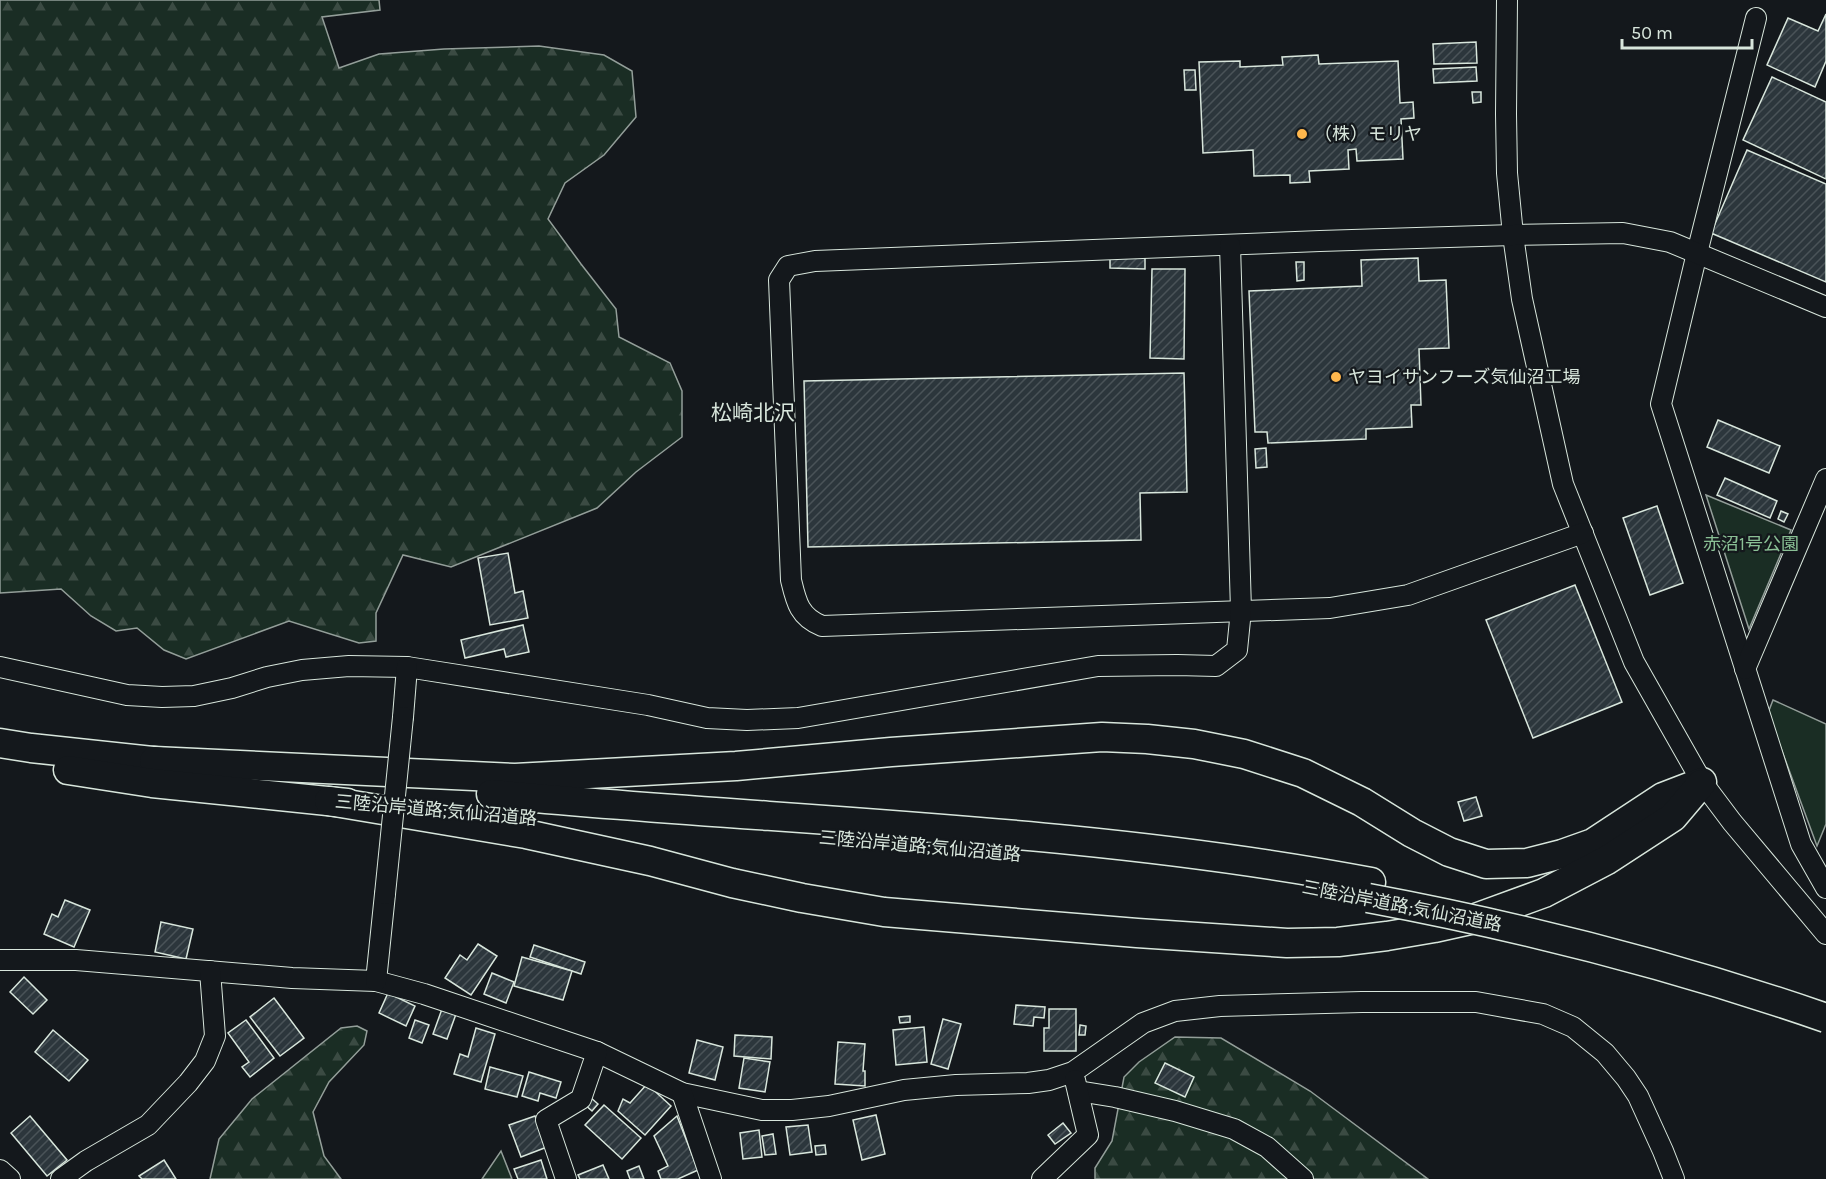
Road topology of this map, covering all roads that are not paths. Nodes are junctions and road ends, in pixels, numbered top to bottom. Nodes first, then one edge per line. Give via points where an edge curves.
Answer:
1 (1507, 0) edge
2 (1756, 18) dead end
3 (1513, 235) junction
4 (1230, 244) junction
5 (1697, 253) junction
6 (1826, 308) edge
7 (1826, 479) edge
8 (1583, 533) junction
9 (1241, 610) junction
10 (0, 667) edge
11 (407, 667) junction
12 (1745, 669) junction
13 (0, 743) edge
14 (0, 759) edge
15 (154, 761) junction
16 (1702, 782) junction
17 (328, 801) junction
18 (1826, 888) edge
19 (1369, 890) junction
20 (1826, 934) edge
21 (0, 960) edge
22 (210, 971) junction
23 (376, 981) junction
24 (1826, 999) edge
25 (1826, 1018) edge
26 (597, 1052) junction
27 (1073, 1072) junction
28 (1078, 1092) junction
29 (682, 1093) junction
30 (0, 1170) edge
31 (10, 1179) edge
32 (61, 1179) edge
33 (566, 1179) edge
34 (711, 1179) edge
35 (1042, 1179) edge
36 (1303, 1179) edge
37 (1674, 1179) edge

1 - 3 street via 1507,173
2 - 5 street
3 - 4 street
3 - 5 street via 1623,233 1670,242
3 - 8 street via 1522,299 1563,484
4 - 9 street
4 - 9 street via 815,261 788,266 779,280 791,580 797,606 812,622 822,626
5 - 6 street
5 - 12 street via 1661,404
7 - 12 street
8 - 9 street via 1407,595 1330,608
8 - 16 street via 1634,662
9 - 11 street via 1237,650 1216,666 1098,666 798,718 707,718
10 - 11 street via 127,695 162,697 194,696 302,670
11 - 23 street, bridge
12 - 18 street via 1801,844
13 - 15 highway, 三陸沿岸道路;気仙沼道路
14 - 17 highway, 三陸沿岸道路;気仙沼道路 via 152,783
15 - 16 highway via 515,778 736,766 1102,737 1147,739 1244,754 1304,773 1449,852 1486,864 1527,863 1593,843 1663,797
15 - 19 highway, 三陸沿岸道路;気仙沼道路 via 516,796 1072,841 1259,862
16 - 17 highway via 1674,817 1544,893 1470,920 1434,928 1338,942 1287,943 884,912 732,883 526,834
16 - 20 street
17 - 19 highway, 三陸沿岸道路;気仙沼道路 via 1036,855
19 - 24 highway, 三陸沿岸道路;気仙沼道路 via 1479,903 1638,942
19 - 25 highway, 三陸沿岸道路;気仙沼道路, bridge via 1635,958
21 - 22 street via 76,960
22 - 23 street
22 - 32 street via 215,1036 206,1061 148,1125
23 - 26 street
26 - 29 street
26 - 33 street via 581,1099 546,1120
27 - 28 street
27 - 29 street via 1029,1083 904,1090 792,1110 762,1110
27 - 37 street via 1143,1023 1196,1007 1476,1002 1544,1014 1573,1028 1605,1053 1626,1078 1638,1096
28 - 35 street via 1088,1135
28 - 36 street via 1115,1097 1234,1129 1267,1148
29 - 34 street
30 - 31 street

